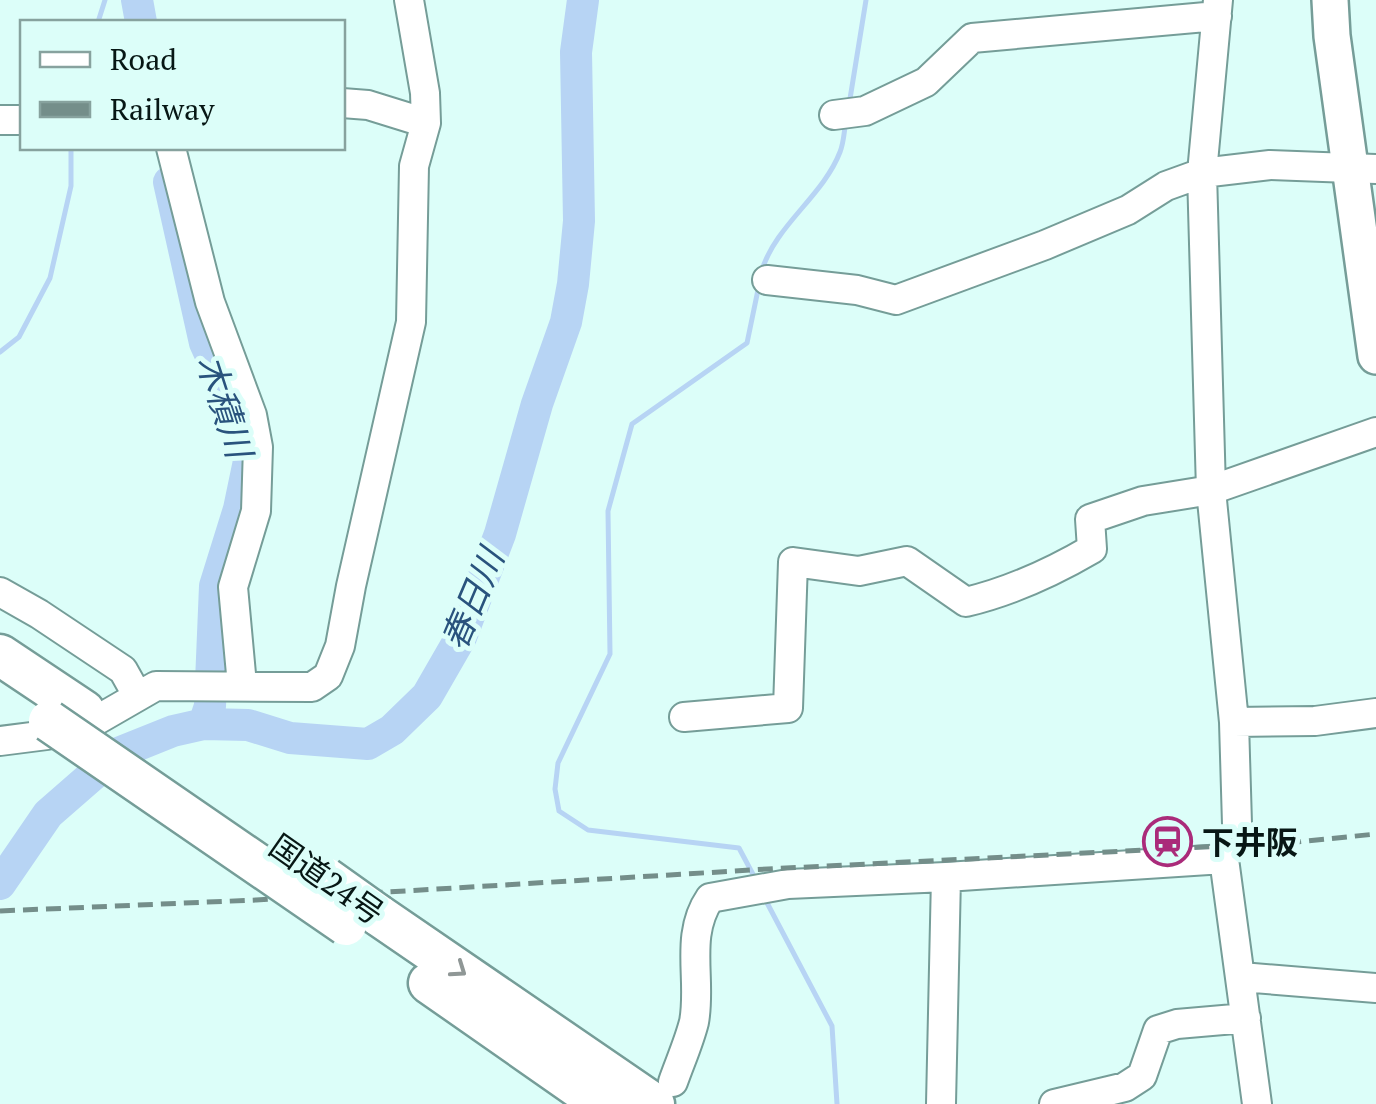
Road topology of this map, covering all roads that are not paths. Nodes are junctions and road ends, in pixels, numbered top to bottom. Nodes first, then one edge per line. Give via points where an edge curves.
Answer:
1 (408, 0) edge
2 (1330, 0) edge
3 (1218, 8) edge
4 (345, 103) edge
5 (834, 114) dead end
6 (426, 123) junction
7 (172, 150) edge
8 (1363, 170) edge
9 (1202, 172) junction
10 (767, 280) dead end
11 (1376, 356) edge
12 (1376, 432) edge
13 (1211, 490) junction
14 (0, 592) edge
15 (0, 654) edge
16 (242, 685) junction
17 (0, 688) edge
18 (137, 695) junction
19 (1376, 713) edge
20 (66, 716) junction
21 (684, 718) dead end
22 (1234, 722) junction
23 (0, 741) edge
24 (1237, 824) dead end
25 (946, 877) junction
26 (362, 920) junction
27 (1242, 976) junction
28 (1376, 988) edge
29 (1246, 1018) junction
30 (663, 1093) edge
31 (602, 1104) edge
32 (941, 1104) edge
33 (1054, 1104) edge
34 (1257, 1104) edge

1 - 6 street
2 - 8 main road
3 - 5 street via 972,38 926,82 864,111
3 - 9 street
4 - 6 street
6 - 16 street via 414,166 411,322 340,646 328,676 312,687
7 - 16 street via 210,302 258,447 256,511 233,587
8 - 9 street via 1270,165
8 - 11 main road
9 - 10 street via 1046,245 896,300
9 - 13 street
12 - 13 street
13 - 21 street via 1090,519 1092,549 1005,593 966,602 908,562 859,571 793,562 788,708
13 - 22 street
14 - 18 street via 123,670
15 - 20 highway, 国道24号
16 - 18 street via 172,684
17 - 20 highway, 国道24号
18 - 23 street via 98,720
19 - 22 street
20 - 26 highway, 国道24号, bridge
22 - 24 street
25 - 27 street via 1224,859
25 - 30 street via 788,884 710,898 696,942 694,1020
25 - 32 street
26 -> 30 highway, 国道24号
26 - 31 highway, 国道24号
27 - 28 street
27 - 29 street
29 - 33 street via 1158,1030 1142,1076
29 - 34 street

